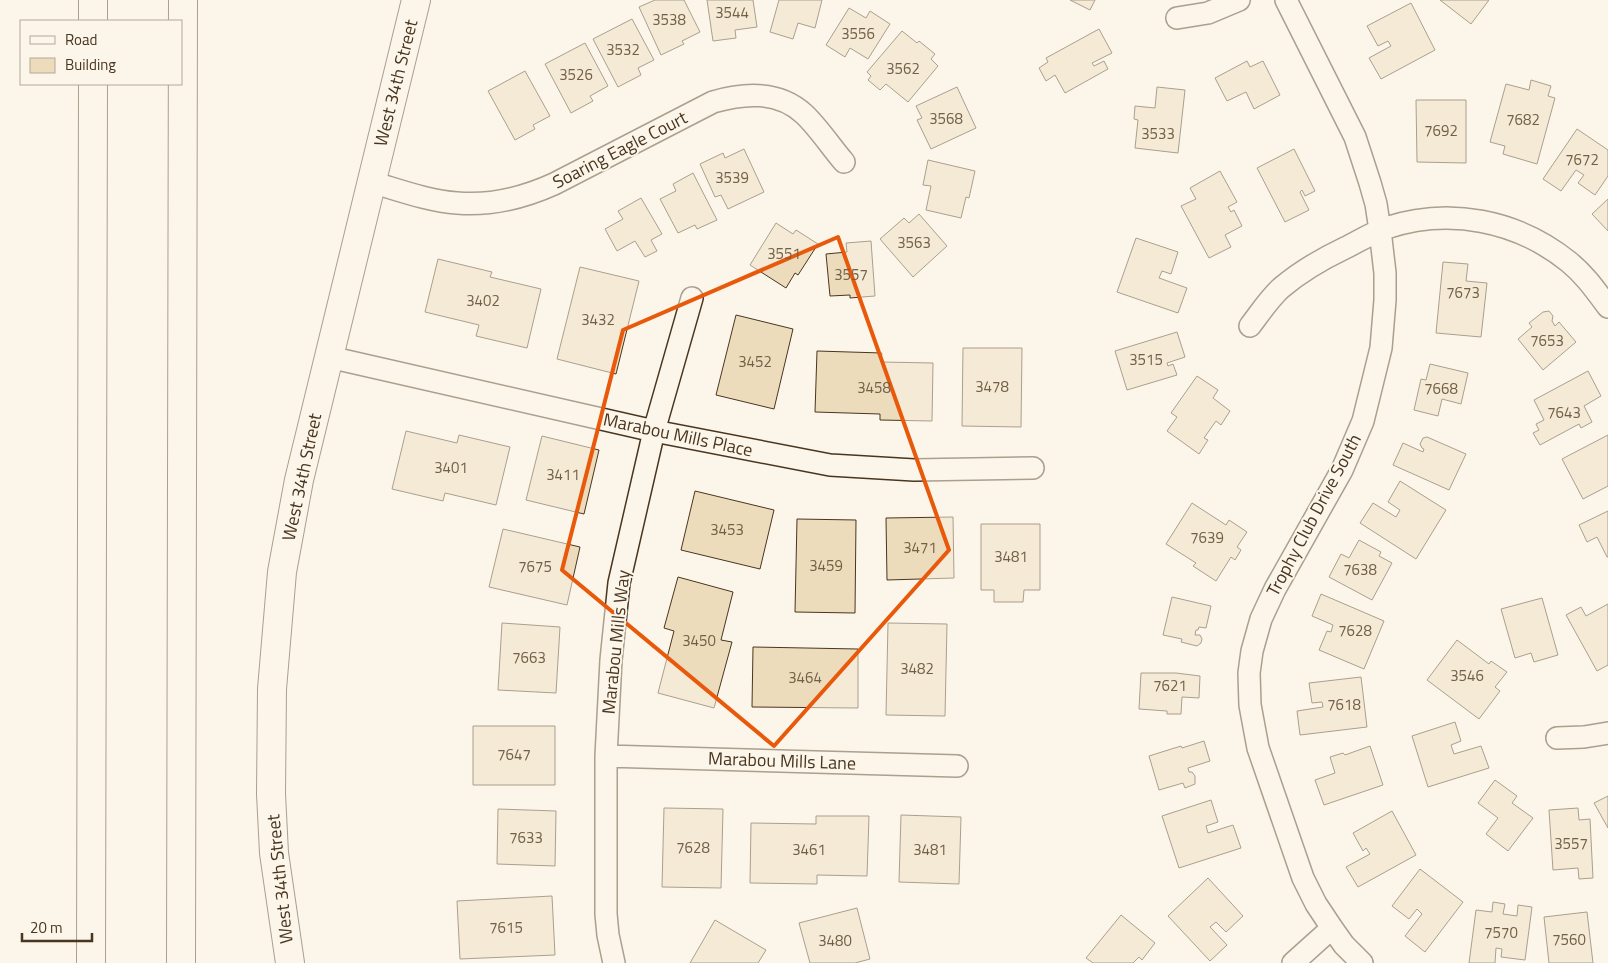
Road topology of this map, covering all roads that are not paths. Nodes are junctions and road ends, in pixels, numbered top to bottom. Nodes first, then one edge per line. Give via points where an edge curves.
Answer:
1 (93, 0) edge
2 (184, 0) edge
3 (416, 0) edge
4 (1239, 0) edge
5 (1286, 0) edge
6 (1177, 18) dead end
7 (93, 20) edge
8 (93, 85) edge
9 (844, 162) dead end
10 (371, 182) junction
11 (1380, 230) junction
12 (692, 298) dead end
13 (1608, 308) edge
14 (1250, 326) dead end
15 (328, 357) junction
16 (654, 431) junction
17 (1033, 468) dead end
18 (1608, 734) edge
19 (1557, 738) dead end
20 (606, 756) junction
21 (957, 766) dead end
22 (1332, 928) junction
23 (91, 963) edge
24 (181, 963) edge
25 (290, 963) edge
26 (614, 963) edge
27 (1292, 963) edge
28 (1362, 963) edge

1 - 7 main road
2 - 24 main road
3 - 10 main road, West 34th Street
4 - 6 street via 1208,13
5 - 11 street, Trophy Club Drive South via 1355,138 1376,204
8 - 23 main road
9 - 10 street, Soaring Eagle Court via 804,114 792,105 775,98 747,94 713,102 554,184 512,200 452,203
10 - 15 main road, West 34th Street
11 - 13 street via 1435,218 1478,220 1504,226 1534,238 1569,262 1589,281
11 - 14 street via 1302,272 1269,300
11 - 22 street, Trophy Club Drive South via 1385,273 1383,332 1363,421 1342,470 1260,619 1250,673 1250,705 1258,748 1303,878
12 - 16 street, Marabou Mills Way
15 - 16 street, Marabou Mills Place
15 - 25 main road, West 34th Street via 282,572 272,689 272,829
16 - 17 street, Marabou Mills Place via 830,465 914,470
16 - 20 street, Marabou Mills Way via 619,583
18 - 19 street
20 - 21 street, Marabou Mills Lane
20 - 26 street, Marabou Mills Way via 606,914
22 - 27 street
22 - 28 street, Trophy Club Drive South

